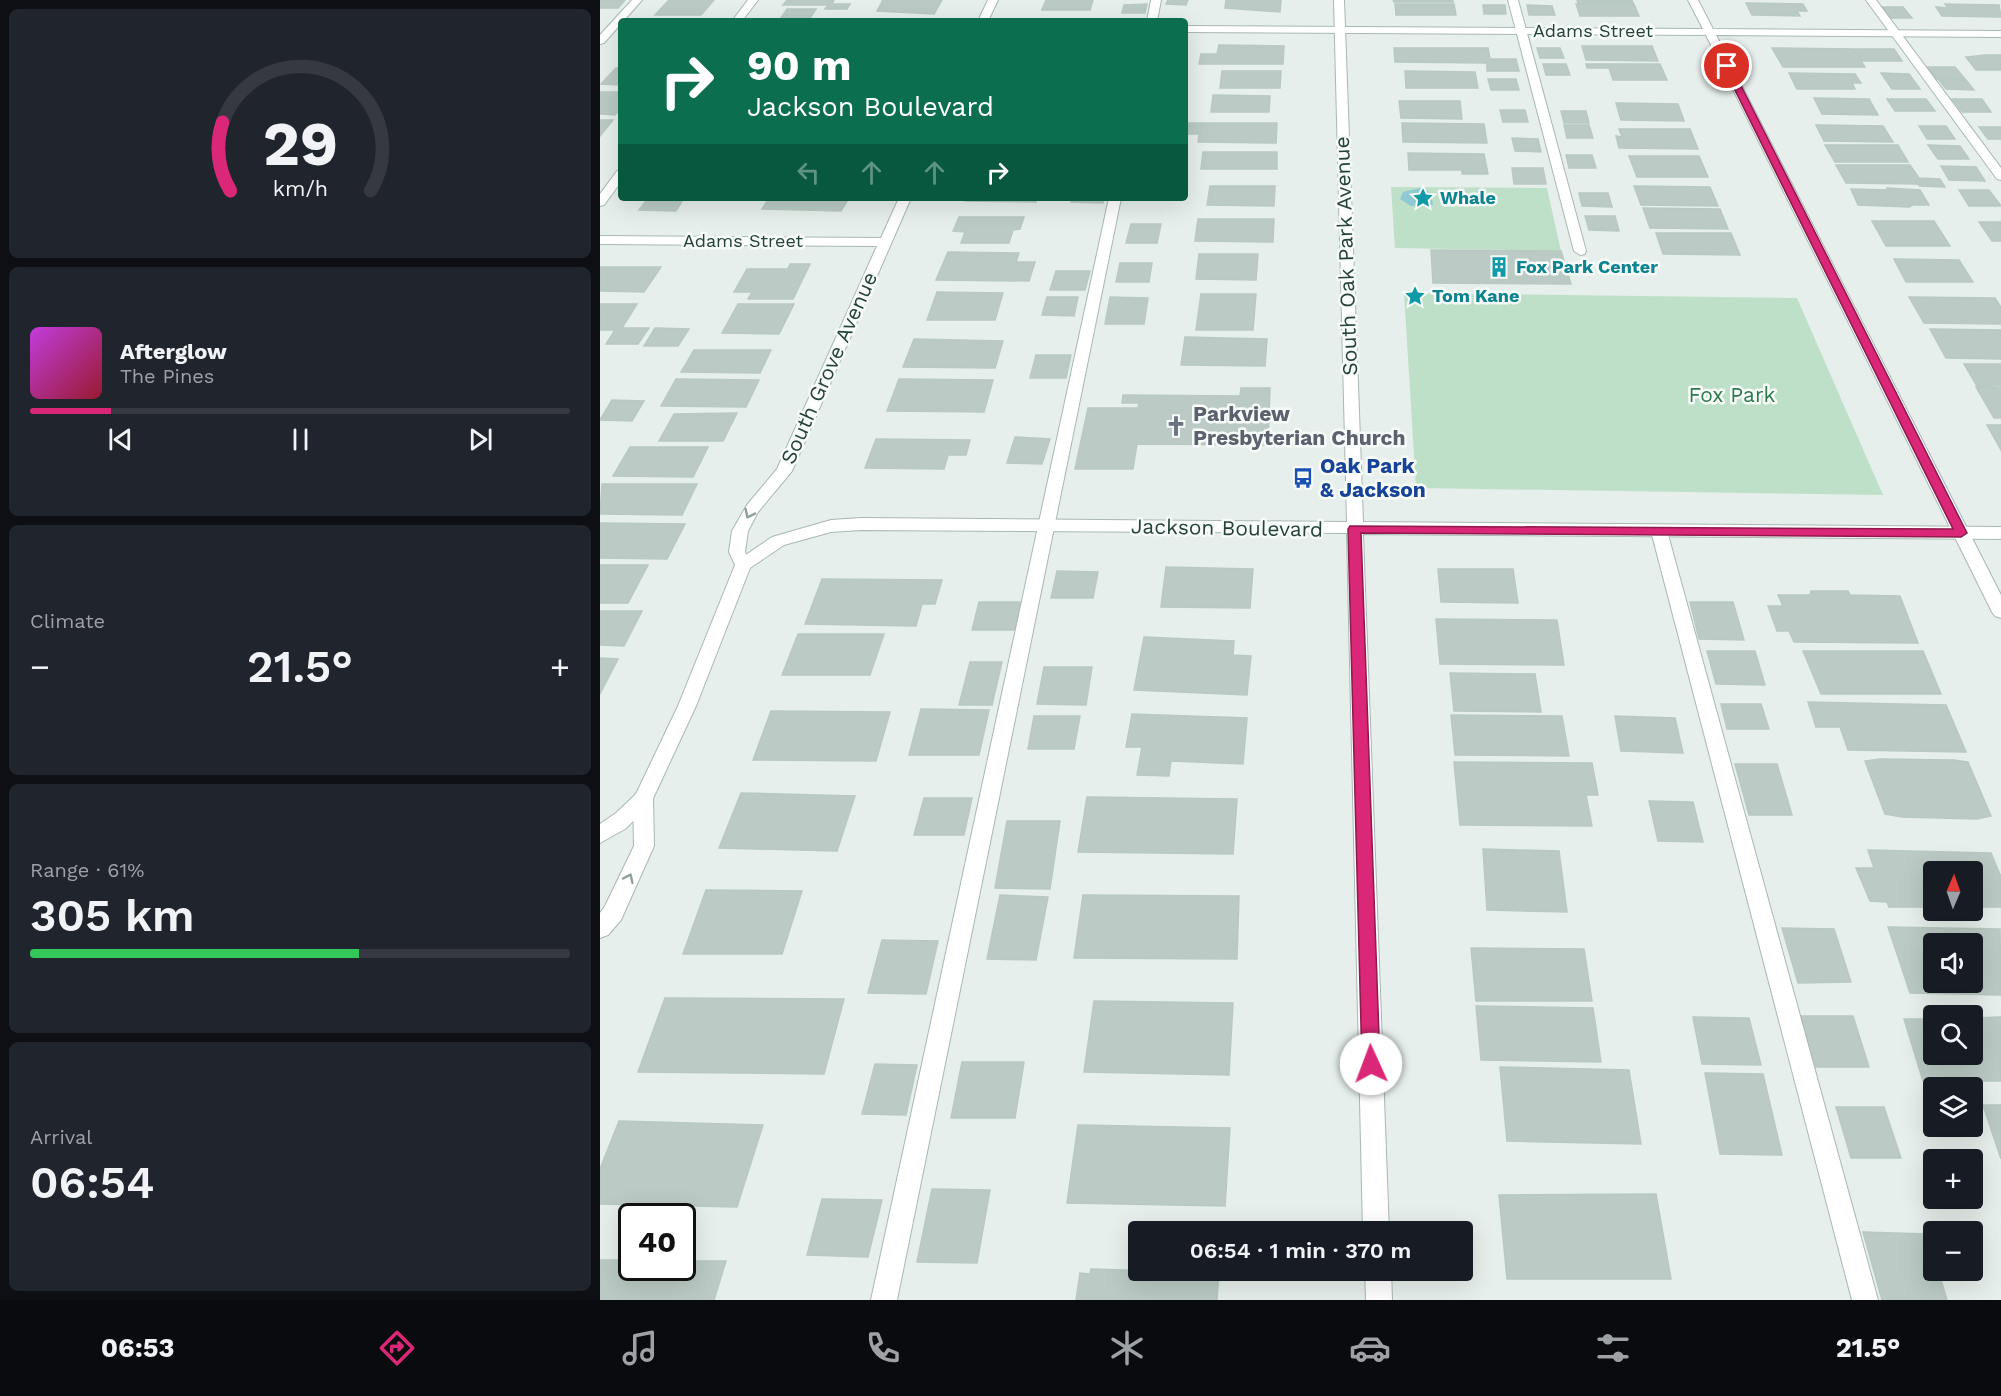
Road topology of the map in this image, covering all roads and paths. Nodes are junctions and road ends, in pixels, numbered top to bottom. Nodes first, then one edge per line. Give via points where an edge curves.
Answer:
1 (637, 0) edge
2 (753, 0) edge
3 (993, 0) edge
4 (1156, 0) edge
5 (1339, 0) edge
6 (1513, 0) edge
7 (1693, 0) edge
8 (1871, 0) edge
9 (621, 18) edge
10 (739, 18) edge
11 (984, 18) edge
12 (1153, 18) edge
13 (618, 21) edge
14 (1188, 28) edge
15 (1340, 30) junction
16 (1521, 31) junction
17 (1710, 32) junction
18 (1895, 33) junction
19 (2001, 34) edge
20 (600, 41) edge
21 (2001, 176) edge
22 (618, 178) edge
23 (903, 201) edge
24 (1114, 201) edge
25 (600, 202) edge
26 (600, 240) edge
27 (885, 242) junction
28 (1580, 251) dead end
29 (1046, 526) junction
30 (1354, 529) junction
31 (1659, 531) junction
32 (1961, 533) junction
33 (2001, 533) edge
34 (743, 565) junction
35 (2001, 612) edge
36 (644, 799) junction
37 (604, 832) edge
38 (600, 928) edge
39 (1376, 1221) edge
40 (1378, 1281) edge
41 (884, 1300) edge
42 (1379, 1300) edge
43 (1865, 1300) edge

1 - 9 street
2 - 10 street
3 - 11 street
4 - 12 street
5 - 15 street, South Oak Park Avenue
6 - 16 street
7 - 17 street
8 - 18 street
13 - 20 street
14 - 15 street, Adams Street
15 - 16 street, Adams Street
15 - 30 street, South Oak Park Avenue
16 - 17 street, Adams Street
16 - 28 street
17 - 18 street, Adams Street
17 - 32 street
18 - 19 street, Adams Street
18 - 21 street
22 - 25 street
23 - 27 street, South Grove Avenue
24 - 29 street
26 - 27 street, Adams Street
27 -> 34 street, South Grove Avenue via 784,471 756,501 741,529 736,550
29 - 30 street, Jackson Boulevard
29 - 34 street, Jackson Boulevard via 831,526 778,541
29 - 41 street
30 - 31 street, Jackson Boulevard
30 - 39 street, South Oak Park Avenue
31 - 32 street, Jackson Boulevard
31 - 43 street
32 - 33 street, Jackson Boulevard
32 - 35 street
34 - 36 street, South Grove Avenue via 687,706
36 - 37 street, South Grove Avenue
38 -> 36 street, South Grove Avenue via 613,913 644,846
40 - 42 street

